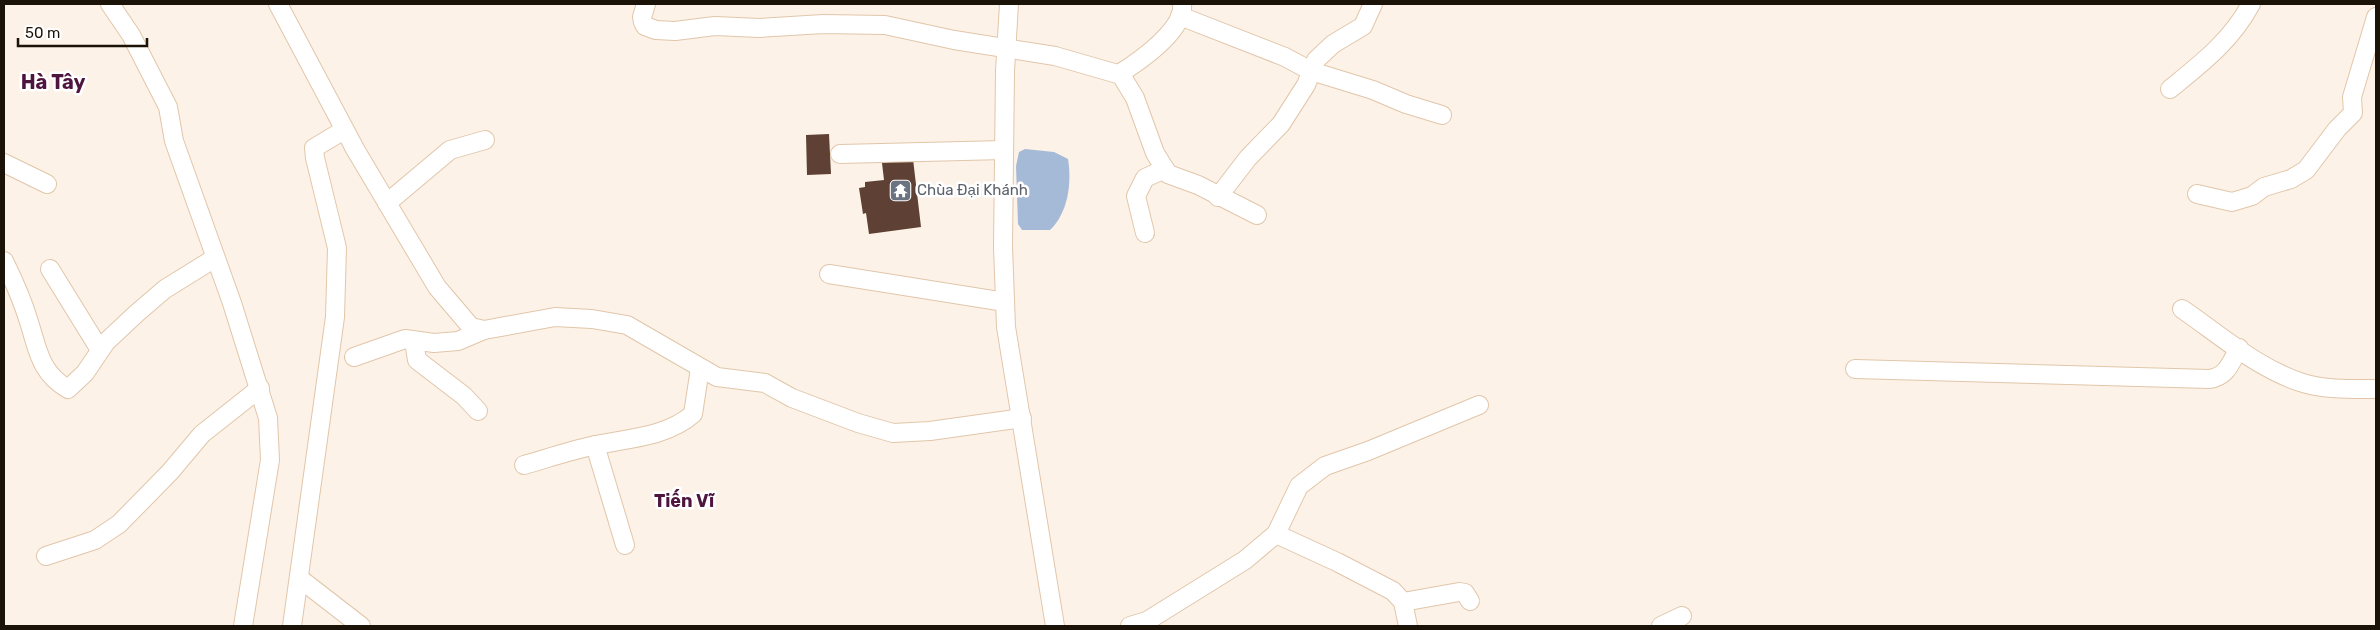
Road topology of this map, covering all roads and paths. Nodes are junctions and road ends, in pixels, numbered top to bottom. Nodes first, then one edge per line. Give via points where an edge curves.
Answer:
1 (110, 4) edge
2 (278, 4) edge
3 (646, 4) edge
4 (1009, 4) edge
5 (1374, 4) edge
6 (2251, 4) edge
7 (1181, 10) edge
8 (2376, 17) edge
9 (1007, 46) junction
10 (1311, 71) junction
11 (1119, 74) junction
12 (2170, 89) dead end
13 (1442, 115) dead end
14 (344, 130) junction
15 (484, 140) dead end
16 (1004, 150) junction
17 (840, 154) dead end
18 (4, 163) edge
19 (1165, 169) junction
20 (47, 184) dead end
21 (2197, 194) dead end
22 (1218, 197) junction
23 (387, 203) junction
24 (1257, 215) dead end
25 (1145, 233) dead end
26 (215, 258) junction
27 (4, 261) edge
28 (50, 269) dead end
29 (829, 274) dead end
30 (1005, 302) junction
31 (2182, 309) dead end
32 (484, 330) junction
33 (414, 341) junction
34 (2239, 348) junction
35 (100, 350) junction
36 (354, 358) dead end
37 (700, 368) junction
38 (1855, 369) dead end
39 (260, 388) junction
40 (2376, 389) edge
41 (1479, 405) dead end
42 (478, 411) dead end
43 (1022, 418) junction
44 (595, 445) junction
45 (524, 465) dead end
46 (1276, 534) junction
47 (624, 545) dead end
48 (46, 556) dead end
49 (299, 578) junction
50 (1470, 601) dead end
51 (1403, 602) junction
52 (1682, 616) dead end
53 (243, 626) edge
54 (292, 626) edge
55 (361, 626) edge
56 (1055, 626) edge
57 (1130, 626) edge
58 (1408, 626) edge
59 (1661, 626) edge

1 - 26 street via 131,34 168,107 174,140
2 - 14 street
3 - 9 street via 643,22 656,30 710,26 885,25 954,40
4 - 9 street
5 - 10 street via 1363,26 1333,44 1316,60
6 - 12 street via 2239,26
7 - 10 street via 1285,56
7 - 11 street via 1173,28 1147,57
8 - 21 street via 2352,97 2353,113 2306,170 2232,202
9 - 11 street
9 - 16 street
10 - 13 street
10 - 22 street via 1306,85 1281,124 1248,158
11 - 19 street via 1135,98 1154,154
14 - 23 street
14 - 49 street via 314,148 337,248 335,307
15 - 23 street via 450,150
16 - 17 street
16 - 30 street
18 - 20 street
19 - 22 street via 1168,174 1198,185
19 - 25 street via 1145,178 1136,196
22 - 24 street
23 - 32 street via 437,287 471,327
26 - 35 street via 165,289
26 - 39 street
27 - 35 street via 29,321 35,346 53,381 68,389 85,373
28 - 35 street
29 - 30 street
30 - 43 street via 1006,327
31 - 34 street
32 - 33 street via 458,341
32 - 37 street via 555,317 627,325
33 - 36 street via 405,339
33 - 42 street via 417,360 464,396
34 - 38 street via 2226,371 2212,379
34 - 40 street via 2269,369 2305,384
37 - 43 street via 717,377 765,383 792,398 892,433
37 - 44 street via 693,414 682,424 660,433
39 - 48 street via 202,434 119,524 95,540
39 - 53 street via 268,418 270,452
41 - 46 street via 1325,466 1299,486
43 - 56 street
44 - 45 street
44 - 47 street
46 - 51 street via 1385,587
46 - 57 street via 1245,560 1147,621
49 - 54 street
49 - 55 street
50 - 51 street via 1465,593 1459,592
51 - 58 street
52 - 59 street

